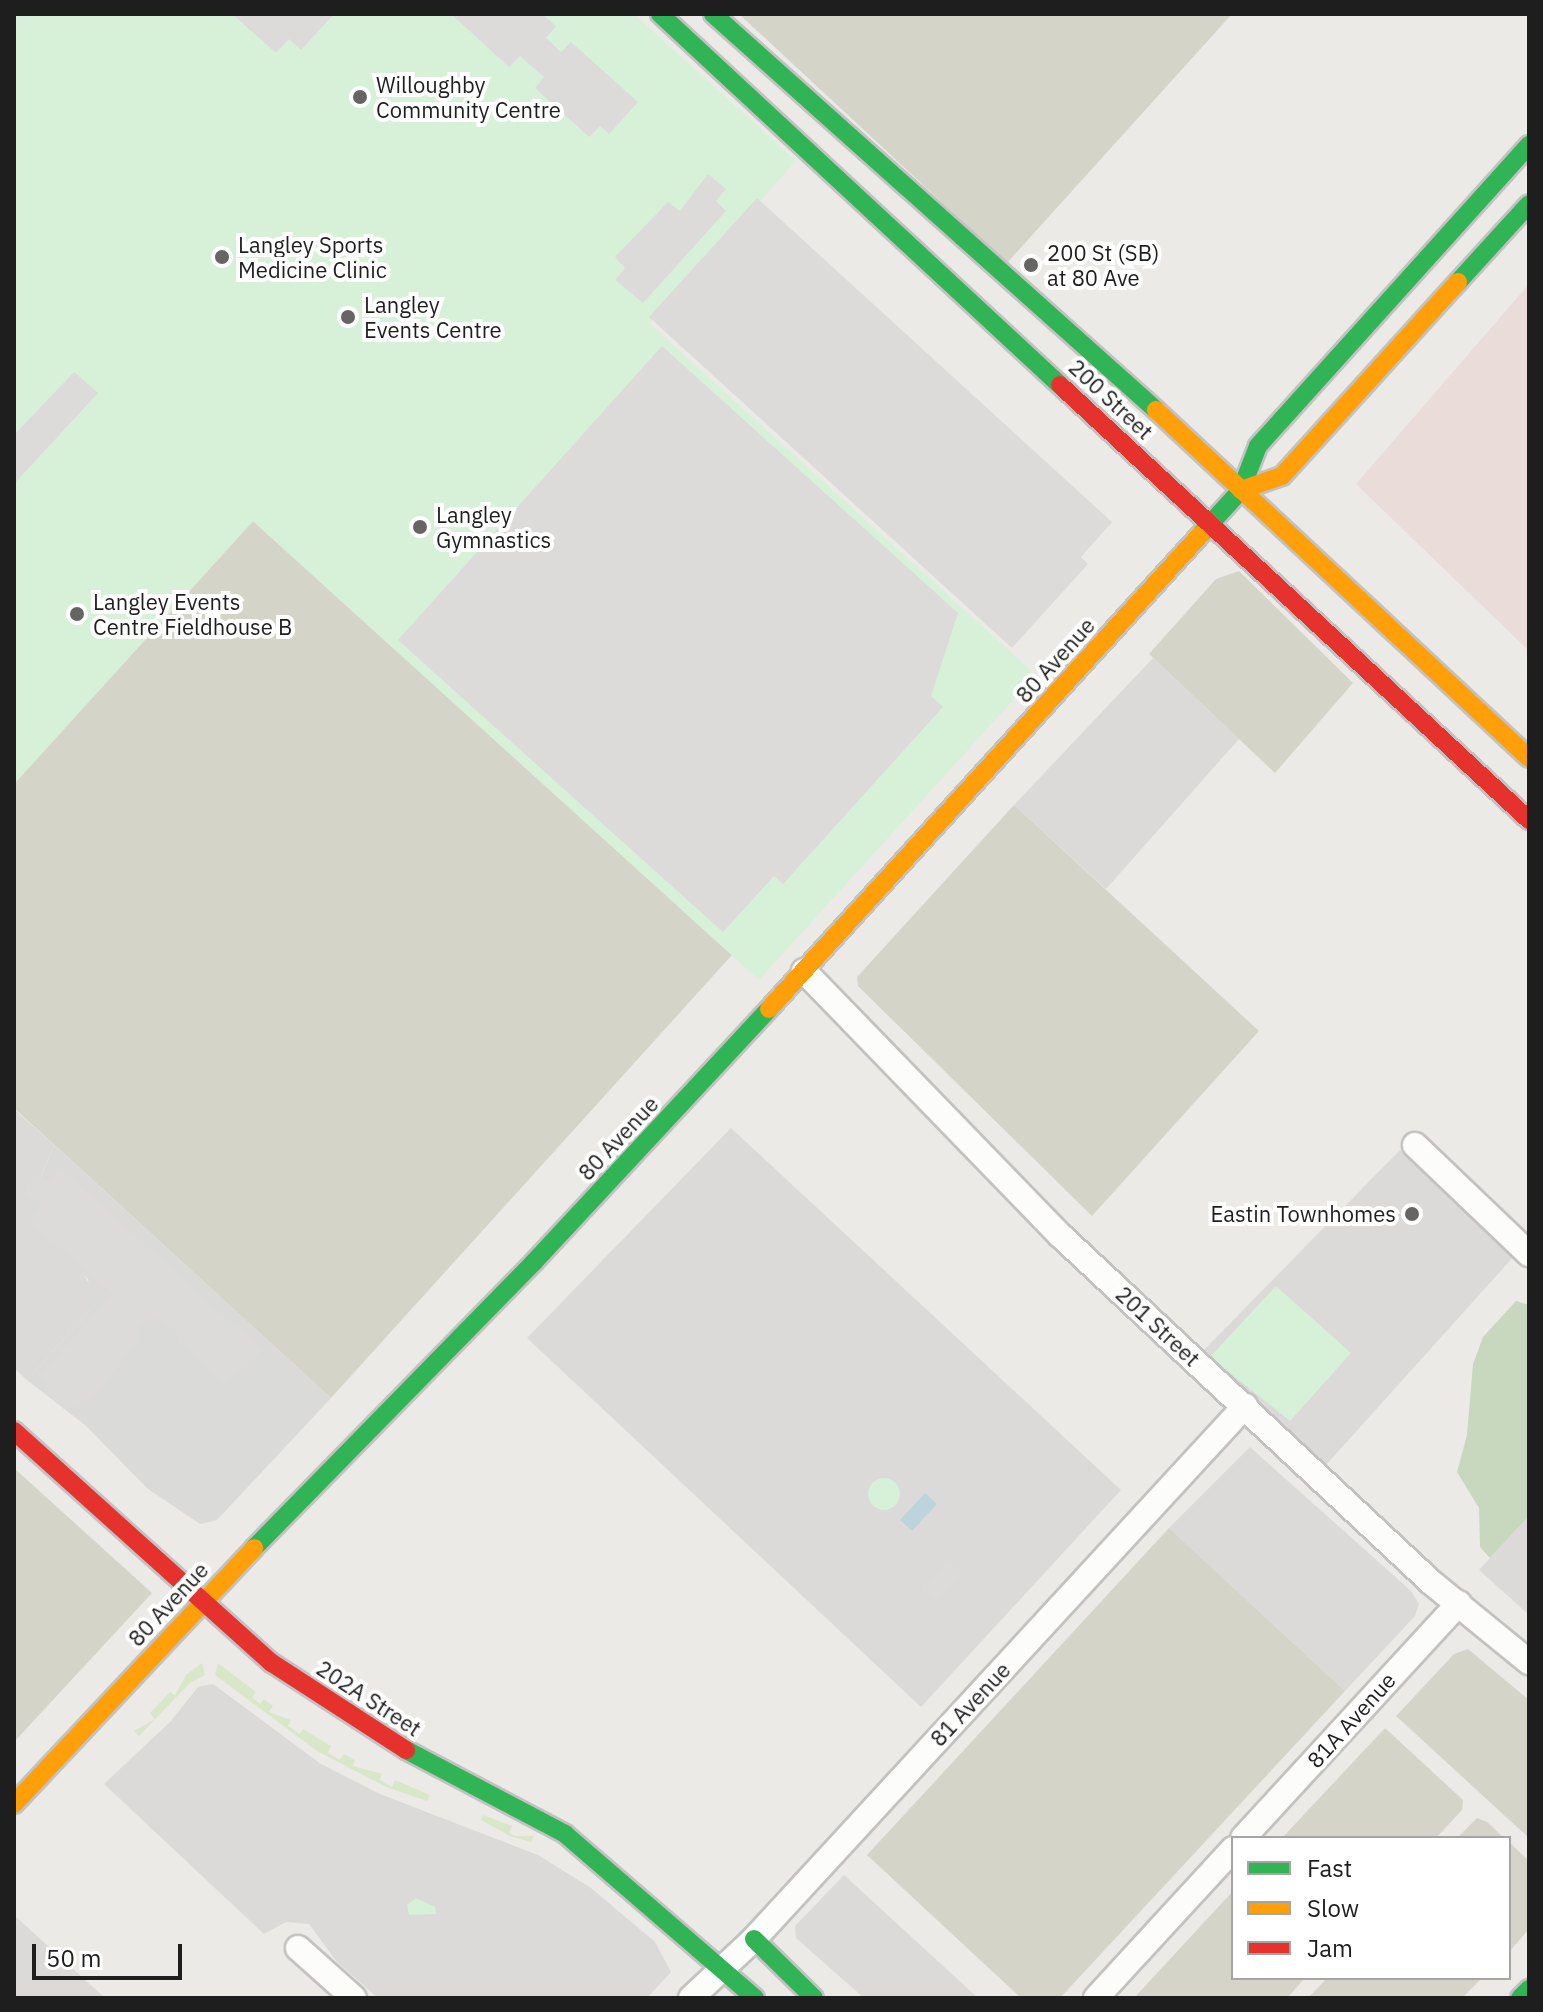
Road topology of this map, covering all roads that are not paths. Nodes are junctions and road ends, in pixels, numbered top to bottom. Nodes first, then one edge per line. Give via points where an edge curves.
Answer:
1 (660, 14) edge
2 (713, 14) edge
3 (1529, 145) edge
4 (1529, 204) edge
5 (1241, 490) junction
6 (1209, 524) junction
7 (1529, 758) edge
8 (1529, 820) edge
9 (804, 971) junction
10 (1415, 1145) dead end
11 (1529, 1254) edge
12 (1245, 1406) junction
13 (14, 1431) edge
14 (202, 1603) junction
15 (1459, 1603) junction
16 (1529, 1662) edge
17 (14, 1804) edge
18 (1245, 1836) edge
19 (1231, 1851) edge
20 (754, 1939) junction
21 (298, 1948) dead end
22 (723, 1971) junction
23 (1529, 1989) edge
24 (354, 1998) edge
25 (691, 1998) edge
26 (755, 1998) edge
27 (814, 1998) edge
28 (1096, 1998) edge
29 (1520, 1998) edge

1 - 6 main road, 200 Street
2 - 5 main road, 200 Street via 1081,340
3 - 5 main road, 80 Avenue via 1258,446
4 - 5 main road, 80 Avenue via 1282,476
5 - 6 main road, 80 Avenue
5 - 7 main road, 200 Street
6 - 8 main road, 200 Street
6 - 9 main road, 80 Avenue
9 - 12 street, 201 Street via 1061,1236
9 - 14 main road, 80 Avenue via 544,1252
10 - 11 street
12 - 15 street, 201 Street
12 - 20 street, 81 Avenue
13 - 14 main road, 202A Street
14 - 17 main road, 80 Avenue
14 - 22 main road, 202A Street via 328,1703 436,1768 565,1834
15 - 16 street, 201 Street
15 - 18 street, 81A Avenue
19 - 28 street
20 - 22 street, 81 Avenue
20 - 27 main road
21 - 24 street
22 - 25 street, 81 Avenue
22 - 26 main road, 202A Street
23 - 29 main road

